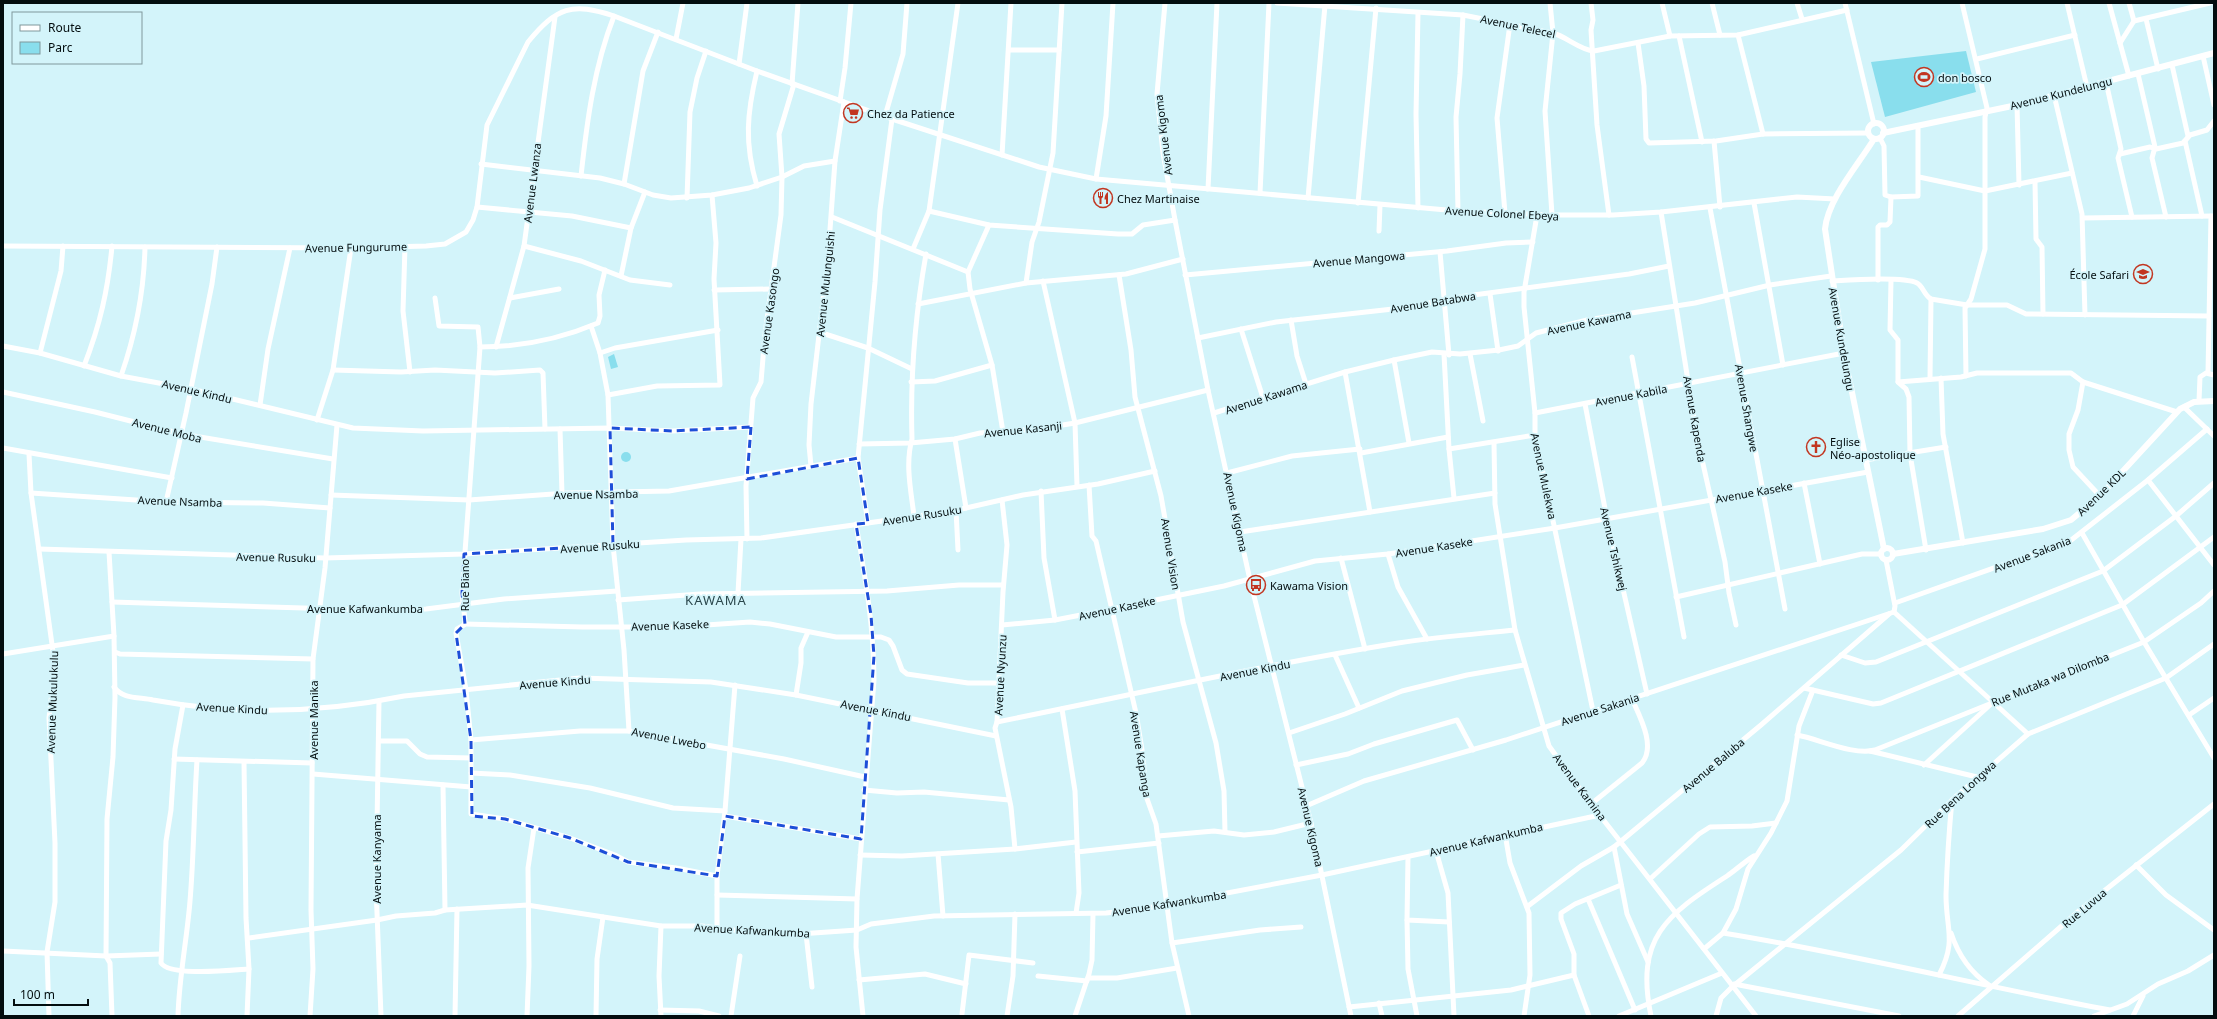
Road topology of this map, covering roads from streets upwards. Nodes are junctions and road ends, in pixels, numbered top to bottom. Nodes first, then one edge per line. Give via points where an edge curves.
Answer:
1 (683, 3) edge
2 (747, 3) edge
3 (798, 3) edge
4 (851, 3) edge
5 (907, 3) edge
6 (958, 3) edge
7 (1011, 3) edge
8 (1062, 3) edge
9 (1113, 3) edge
10 (1165, 3) edge
11 (1217, 3) edge
12 (1269, 3) edge
13 (1277, 3) edge
14 (1369, 3) edge
15 (1550, 3) edge
16 (1592, 3) edge
17 (1662, 3) edge
18 (1712, 3) edge
19 (1797, 3) edge
20 (1845, 3) edge
21 (1962, 3) edge
22 (2067, 3) edge
23 (2109, 3) edge
24 (2129, 3) edge
25 (2210, 3) edge
26 (1325, 6) junction
27 (1360, 6) edge
28 (1376, 8) junction
29 (1847, 10) junction
30 (1418, 13) junction
31 (1463, 15) junction
32 (614, 16) junction
33 (555, 17) junction
34 (1802, 19) junction
35 (2146, 19) junction
36 (2134, 21) junction
37 (1510, 24) junction
38 (658, 32) junction
39 (1553, 33) junction
40 (1720, 35) junction
41 (1738, 35) junction
42 (2075, 35) junction
43 (1670, 36) junction
44 (1679, 36) junction
45 (676, 39) junction
46 (1638, 43) junction
47 (2120, 43) junction
48 (1009, 50) junction
49 (1059, 50) junction
50 (706, 51) junction
51 (1594, 51) junction
52 (2214, 53) edge
53 (2203, 56) junction
54 (1977, 59) junction
55 (739, 64) junction
56 (2172, 65) junction
57 (2158, 69) junction
58 (757, 71) junction
59 (2138, 74) junction
60 (2129, 76) junction
61 (2106, 82) junction
62 (793, 84) junction
63 (2087, 87) junction
64 (2054, 95) junction
65 (842, 101) junction
66 (2017, 105) junction
67 (2214, 105) edge
68 (1987, 110) junction
69 (885, 116) junction
70 (892, 119) junction
71 (2214, 121) edge
72 (1874, 124) junction
73 (1918, 126) junction
74 (1868, 133) junction
75 (941, 134) junction
76 (1763, 134) junction
77 (1879, 137) junction
78 (2187, 139) junction
79 (1714, 141) junction
80 (1702, 142) junction
81 (2156, 149) junction
82 (2120, 154) junction
83 (1002, 155) junction
84 (835, 161) junction
85 (481, 164) junction
86 (1048, 169) junction
87 (533, 170) junction
88 (2072, 173) junction
89 (581, 176) junction
90 (782, 177) junction
91 (1919, 178) junction
92 (1096, 179) junction
93 (2035, 182) junction
94 (624, 184) junction
95 (2019, 185) junction
96 (757, 186) junction
97 (1169, 186) junction
98 (1208, 189) junction
99 (645, 192) junction
100 (1985, 192) junction
101 (1260, 194) junction
102 (712, 195) junction
103 (1891, 197) junction
104 (687, 198) junction
105 (1308, 198) junction
106 (1835, 199) junction
107 (1358, 203) junction
108 (1754, 203) junction
109 (1380, 205) junction
110 (477, 207) junction
111 (1720, 207) junction
112 (1418, 208) junction
113 (1710, 208) junction
114 (528, 210) junction
115 (929, 211) junction
116 (1458, 211) junction
117 (1660, 212) junction
118 (1505, 213) junction
119 (1537, 215) junction
120 (1609, 215) junction
121 (1552, 216) junction
122 (2202, 216) junction
123 (2212, 216) edge
124 (832, 217) junction
125 (2132, 217) junction
126 (2166, 217) junction
127 (2083, 218) junction
128 (1175, 220) junction
129 (989, 225) junction
130 (631, 228) junction
131 (1035, 228) junction
132 (1379, 231) dead end
133 (879, 235) junction
134 (1533, 242) junction
135 (3, 246) edge
136 (63, 246) junction
137 (112, 246) junction
138 (405, 246) junction
139 (524, 246) junction
140 (145, 247) junction
141 (217, 247) junction
142 (290, 248) junction
143 (351, 248) junction
144 (913, 248) junction
145 (1440, 252) junction
146 (926, 254) junction
147 (1183, 259) junction
148 (1669, 266) junction
149 (605, 270) junction
150 (968, 272) junction
151 (1119, 275) junction
152 (1186, 275) junction
153 (621, 276) junction
154 (1831, 279) junction
155 (1878, 280) junction
156 (1891, 280) junction
157 (1043, 281) junction
158 (1026, 283) junction
159 (1770, 284) junction
160 (670, 285) dead end
161 (559, 289) dead end
162 (771, 289) junction
163 (1525, 289) junction
164 (714, 290) junction
165 (971, 293) junction
166 (1490, 294) junction
167 (1727, 295) junction
168 (435, 298) dead end
169 (510, 298) junction
170 (1931, 298) junction
171 (1445, 300) junction
172 (918, 304) junction
173 (1967, 305) junction
174 (1676, 306) junction
175 (2043, 314) junction
176 (2085, 315) junction
177 (2209, 316) junction
178 (1291, 320) junction
179 (591, 326) junction
180 (1241, 329) junction
181 (718, 330) junction
182 (819, 332) junction
183 (1198, 338) junction
184 (1527, 339) junction
185 (3, 346) edge
186 (480, 347) junction
187 (496, 347) junction
188 (868, 348) junction
189 (1498, 351) junction
190 (40, 353) junction
191 (600, 353) junction
192 (1844, 353) junction
193 (1470, 354) junction
194 (1446, 355) junction
195 (1632, 357) dead end
196 (2211, 359) edge
197 (1394, 360) junction
198 (992, 365) junction
199 (1783, 365) junction
200 (84, 366) junction
201 (912, 369) junction
202 (333, 370) junction
203 (410, 372) junction
204 (1345, 372) junction
205 (478, 373) junction
206 (1741, 373) junction
207 (2208, 373) junction
208 (2214, 375) edge
209 (121, 376) junction
210 (1966, 376) junction
211 (1930, 378) junction
212 (1941, 378) junction
213 (911, 382) junction
214 (1898, 382) junction
215 (2083, 382) junction
216 (1306, 384) junction
217 (1689, 384) junction
218 (191, 389) junction
219 (1208, 390) junction
220 (3, 392) edge
221 (1638, 393) junction
222 (608, 395) junction
223 (1263, 398) junction
224 (2214, 400) edge
225 (2199, 401) junction
226 (1585, 404) junction
227 (260, 405) junction
228 (2184, 407) junction
229 (1138, 408) junction
230 (2177, 412) junction
231 (1535, 413) junction
232 (1214, 414) junction
233 (316, 420) junction
234 (1483, 421) dead end
235 (1075, 423) junction
236 (337, 425) junction
237 (751, 427) junction
238 (610, 428) junction
239 (545, 429) junction
240 (560, 429) junction
241 (2207, 429) junction
242 (473, 430) junction
243 (1003, 432) junction
244 (182, 434) junction
245 (1535, 435) junction
246 (2214, 436) edge
247 (1448, 437) junction
248 (955, 439) junction
249 (910, 443) junction
250 (1409, 443) junction
251 (1494, 443) junction
252 (859, 444) junction
253 (1946, 447) junction
254 (3, 448) edge
255 (1449, 449) junction
256 (1361, 451) junction
257 (29, 454) junction
258 (1910, 454) junction
259 (858, 458) junction
260 (333, 459) junction
261 (1866, 460) junction
262 (811, 466) junction
263 (1155, 471) junction
264 (1868, 472) junction
265 (1227, 473) junction
266 (172, 478) junction
267 (746, 479) junction
268 (2148, 480) junction
269 (2214, 482) edge
270 (1804, 483) junction
271 (1089, 485) junction
272 (1077, 486) junction
273 (1762, 490) junction
274 (1041, 491) junction
275 (31, 493) junction
276 (611, 493) junction
277 (1494, 493) junction
278 (562, 494) junction
279 (331, 495) junction
280 (2100, 496) junction
281 (1454, 498) junction
282 (469, 500) junction
283 (1002, 500) junction
284 (1711, 500) junction
285 (166, 502) junction
286 (330, 508) junction
287 (966, 508) junction
288 (956, 510) junction
289 (1659, 510) junction
290 (1370, 512) junction
291 (914, 516) junction
292 (2176, 516) junction
293 (1607, 519) junction
294 (868, 522) junction
295 (856, 524) junction
296 (1555, 528) junction
297 (1240, 532) junction
298 (2082, 533) junction
299 (1500, 537) junction
300 (2214, 537) edge
301 (744, 538) junction
302 (1963, 543) junction
303 (613, 545) junction
304 (2201, 546) junction
305 (39, 549) junction
306 (958, 550) dead end
307 (1926, 550) junction
308 (109, 552) junction
309 (1883, 552) junction
310 (464, 554) junction
311 (1388, 554) junction
312 (1893, 554) junction
313 (325, 558) junction
314 (1341, 558) junction
315 (1886, 560) junction
316 (1820, 564) junction
317 (2214, 565) edge
318 (2103, 571) junction
319 (1778, 575) junction
320 (1250, 580) junction
321 (1003, 585) junction
322 (1728, 586) junction
323 (617, 591) junction
324 (867, 591) junction
325 (2214, 591) edge
326 (738, 593) junction
327 (1178, 595) junction
328 (1676, 597) junction
329 (618, 600) junction
330 (112, 602) junction
331 (1895, 603) junction
332 (463, 605) junction
333 (2122, 605) junction
334 (319, 608) junction
335 (1785, 609) dead end
336 (1112, 610) junction
337 (1892, 613) junction
338 (1055, 620) junction
339 (464, 624) junction
340 (1002, 625) junction
341 (1736, 625) dead end
342 (622, 627) junction
343 (1515, 630) junction
344 (808, 632) junction
345 (114, 636) junction
346 (1684, 637) dead end
347 (874, 638) junction
348 (1427, 639) junction
349 (1927, 642) junction
350 (2144, 642) junction
351 (2214, 644) edge
352 (54, 646) junction
353 (1365, 649) junction
354 (115, 652) junction
355 (3, 654) edge
356 (1335, 655) junction
357 (1841, 655) junction
358 (313, 659) junction
359 (1524, 665) junction
360 (1272, 666) junction
361 (1960, 671) junction
362 (625, 678) junction
363 (2166, 678) junction
364 (1199, 681) junction
365 (999, 684) junction
366 (735, 685) junction
367 (114, 687) junction
368 (1804, 688) junction
369 (466, 690) junction
370 (1813, 690) junction
371 (1647, 694) junction
372 (796, 695) junction
373 (1131, 696) junction
374 (2214, 698) edge
375 (1632, 699) junction
376 (379, 701) junction
377 (1993, 702) junction
378 (183, 705) junction
379 (313, 708) junction
380 (1359, 708) junction
381 (871, 709) junction
382 (1062, 709) junction
383 (1593, 711) junction
384 (2189, 716) junction
385 (997, 722) junction
386 (1543, 727) junction
387 (629, 730) junction
388 (1289, 734) junction
389 (2028, 734) junction
390 (1797, 735) junction
391 (996, 736) junction
392 (471, 740) junction
393 (379, 741) junction
394 (729, 750) junction
395 (1473, 750) junction
396 (2212, 750) edge
397 (1869, 751) junction
398 (471, 758) junction
399 (2214, 758) edge
400 (174, 759) junction
401 (197, 760) junction
402 (244, 762) junction
403 (312, 763) junction
404 (1924, 764) junction
405 (1296, 765) junction
406 (471, 773) junction
407 (312, 774) junction
408 (865, 777) junction
409 (1977, 778) junction
410 (378, 779) junction
411 (443, 785) junction
412 (471, 787) junction
413 (864, 790) junction
414 (1009, 800) junction
415 (1952, 800) junction
416 (1591, 804) junction
417 (2214, 804) edge
418 (1306, 806) junction
419 (725, 814) junction
420 (1600, 815) junction
421 (1311, 823) junction
422 (1776, 823) junction
423 (534, 828) junction
424 (1225, 832) junction
425 (1505, 834) junction
426 (1158, 836) junction
427 (861, 839) junction
428 (1621, 841) junction
429 (1076, 842) junction
430 (1159, 843) junction
431 (1614, 847) junction
432 (1015, 849) junction
433 (1436, 851) junction
434 (1077, 852) junction
435 (938, 854) junction
436 (860, 855) junction
437 (1755, 856) junction
438 (1408, 857) junction
439 (2136, 866) junction
440 (1322, 875) junction
441 (717, 876) junction
442 (1650, 879) junction
443 (1622, 885) junction
444 (717, 895) junction
445 (857, 899) junction
446 (1588, 899) junction
447 (527, 905) junction
448 (1166, 905) junction
449 (1528, 906) junction
450 (457, 909) junction
451 (445, 910) junction
452 (1676, 912) junction
453 (1076, 913) junction
454 (1015, 914) junction
455 (1093, 914) junction
456 (943, 916) junction
457 (603, 917) junction
458 (377, 920) junction
459 (1407, 920) junction
460 (1449, 922) junction
461 (661, 926) junction
462 (717, 927) junction
463 (1301, 927) dead end
464 (1950, 928) junction
465 (312, 929) junction
466 (857, 930) junction
467 (2214, 930) edge
468 (1722, 933) junction
469 (806, 934) junction
470 (249, 938) junction
471 (1172, 943) junction
472 (1786, 943) junction
473 (1704, 949) junction
474 (3, 950) edge
475 (47, 952) junction
476 (161, 954) junction
477 (2214, 955) edge
478 (106, 956) junction
479 (740, 956) dead end
480 (1014, 961) junction
481 (1648, 962) junction
482 (1033, 963) dead end
483 (1177, 968) junction
484 (249, 969) junction
485 (182, 970) junction
486 (1722, 973) junction
487 (1574, 975) junction
488 (1939, 975) junction
489 (1038, 976) dead end
490 (1087, 979) junction
491 (859, 980) junction
492 (966, 984) junction
493 (1733, 985) junction
494 (812, 987) dead end
495 (1529, 987) junction
496 (1992, 987) junction
497 (2146, 993) junction
498 (1453, 996) junction
499 (1415, 1000) junction
500 (1379, 1003) junction
501 (1648, 1004) junction
502 (1349, 1007) junction
503 (660, 1010) junction
504 (1635, 1010) junction
505 (2110, 1010) junction
506 (962, 1014) dead end
507 (49, 1016) edge
508 (112, 1016) edge
509 (178, 1016) edge
510 (247, 1016) edge
511 (310, 1016) edge
512 (381, 1016) edge
513 (455, 1016) edge
514 (527, 1016) edge
515 (596, 1016) edge
516 (661, 1016) edge
517 (719, 1016) edge
518 (731, 1016) edge
519 (863, 1016) edge
520 (1007, 1016) edge
521 (1075, 1016) edge
522 (1189, 1016) edge
523 (1351, 1016) edge
524 (1382, 1016) edge
525 (1417, 1016) edge
526 (1454, 1016) edge
527 (1524, 1016) edge
528 (1589, 1016) edge
529 (1619, 1016) edge
530 (1651, 1016) edge
531 (1716, 1016) edge
532 (1756, 1016) edge
533 (1899, 1016) edge
534 (1958, 1016) edge
535 (2094, 1016) edge
536 (2133, 1016) edge

1 - 45 street
2 - 55 street
3 - 62 street, Avenue Kasongo
4 - 65 street, Avenue Mulunguishi
5 - 69 street via 903,54
6 - 75 street
7 - 48 street
8 - 49 street
9 - 92 street via 1106,116
10 - 97 street, Avenue Kigoma via 1157,94
11 - 98 street
12 - 101 street
13 - 26 street, Avenue Telecel
14 - 27 street
15 - 39 street
16 - 51 street via 1594,20 1591,30
17 - 43 street
18 - 40 street
19 - 34 street
20 - 29 street
21 - 54 street
22 - 42 street
23 - 47 street
24 - 36 street
25 - 35 street
26 - 27 street, Avenue Telecel
26 - 105 street
27 - 28 street, Avenue Telecel
28 - 30 street, Avenue Telecel
28 - 107 street
29 - 34 street
29 - 72 street
30 - 31 street, Avenue Telecel
30 - 112 street
31 - 37 street, Avenue Telecel
31 - 116 street via 1456,117
32 - 33 street, Avenue Fungurume via 593,9 580,8 562,12
32 - 38 street, Avenue Fungurume
32 - 89 street via 593,86
33 - 85 street, Avenue Fungurume via 528,42 505,86 487,125
33 - 87 street, Avenue Lwanza
34 - 41 street
35 - 36 street
35 - 57 street
36 - 47 street
37 - 39 street, Avenue Telecel
37 - 118 street via 1497,118
38 - 45 street, Avenue Fungurume
38 - 94 street via 643,71
39 - 51 street, Avenue Telecel via 1586,50
39 - 121 street via 1545,111
40 - 41 street
40 - 44 street
41 - 76 street
42 - 54 street
42 - 63 street
43 - 44 street
43 - 46 street
44 - 80 street
45 - 50 street, Avenue Fungurume
46 - 51 street
46 - 80 street via 1648,142
47 - 60 street
48 - 49 street
48 - 83 street
49 - 86 street via 1054,145
50 - 55 street, Avenue Fungurume
50 - 104 street via 690,112
51 - 120 street via 1598,125
52 - 53 street, Avenue Kundelungu
53 - 56 street, Avenue Kundelungu
53 - 67 street
54 - 68 street
55 - 58 street, Avenue Fungurume
56 - 57 street, Avenue Kundelungu
56 - 78 street
57 - 59 street, Avenue Kundelungu
58 - 62 street, Avenue Fungurume
58 - 96 street via 747,128 749,155
59 - 60 street, Avenue Kundelungu
59 - 81 street
60 - 61 street, Avenue Kundelungu
61 - 63 street, Avenue Kundelungu
61 - 82 street via 2122,149
62 - 65 street, Avenue Fungurume
62 - 90 street, Avenue Kasongo via 779,134
63 - 64 street, Avenue Kundelungu
64 - 66 street, Avenue Kundelungu
64 - 88 street
65 - 69 street, Avenue Colonel Ebeya
65 - 84 street, Avenue Mulunguishi
66 - 68 street, Avenue Kundelungu
66 - 95 street
68 - 73 street, Avenue Kundelungu
68 - 100 street
69 - 70 street, Avenue Colonel Ebeya
70 - 75 street, Avenue Colonel Ebeya
70 - 133 street
71 - 78 street via 2207,130
72 - 74 street via 1869,127
72 - 77 street via 1880,125
73 - 77 street, Avenue Kundelungu
73 - 91 street
74 - 76 street
74 - 77 street
75 - 83 street, Avenue Colonel Ebeya
75 - 115 street
76 - 79 street
77 - 103 street via 1884,146 1884,192 1886,196
77 - 106 street, Avenue Kundelungu
78 - 81 street
78 - 122 street
79 - 80 street
79 - 111 street
81 - 82 street via 2150,147
81 - 126 street via 2152,158
82 - 125 street via 2118,158
83 - 86 street, Avenue Colonel Ebeya
84 - 90 street via 804,166
84 - 124 street, Avenue Mulunguishi
85 - 87 street
85 - 110 street, Avenue Fungurume
86 - 92 street, Avenue Colonel Ebeya
86 - 131 street via 1039,222
87 - 89 street
87 - 114 street, Avenue Lwanza
88 - 93 street
88 - 127 street
89 - 94 street
90 - 96 street
90 - 162 street, Avenue Kasongo via 781,215
91 - 100 street
91 - 103 street via 1918,196
92 - 97 street, Avenue Colonel Ebeya
93 - 95 street
93 - 175 street via 2035,237 2042,248
94 - 99 street
95 - 100 street
96 - 102 street
97 - 98 street, Avenue Colonel Ebeya
97 - 128 street, Avenue Kigoma
98 - 101 street, Avenue Colonel Ebeya
99 - 104 street via 661,197
99 - 130 street
100 - 173 street via 1985,254
101 - 105 street, Avenue Colonel Ebeya
102 - 104 street
102 - 164 street via 716,243
103 - 155 street via 1890,222 1878,227
105 - 107 street, Avenue Colonel Ebeya
106 - 108 street, Avenue Colonel Ebeya via 1804,197
106 - 154 street, Avenue Kundelungu via 1826,219 1825,229
107 - 109 street, Avenue Colonel Ebeya
108 - 111 street, Avenue Colonel Ebeya
108 - 159 street
109 - 112 street, Avenue Colonel Ebeya
109 - 132 street
110 - 114 street
110 - 138 street, Avenue Fungurume via 470,227 460,237 438,245
111 - 113 street, Avenue Colonel Ebeya
112 - 116 street, Avenue Colonel Ebeya
113 - 117 street, Avenue Colonel Ebeya
113 - 167 street, Avenue Shangwe
114 - 130 street via 580,217
114 - 139 street, Avenue Lwanza
115 - 129 street
115 - 144 street
116 - 118 street, Avenue Colonel Ebeya
117 - 120 street, Avenue Colonel Ebeya
117 - 148 street, Avenue Kapenda
118 - 119 street, Avenue Colonel Ebeya
119 - 121 street, Avenue Colonel Ebeya
119 - 134 street, Avenue Mulekwa
120 - 121 street, Avenue Colonel Ebeya
122 - 123 street
122 - 126 street
123 - 177 street
124 - 133 street
124 - 182 street, Avenue Mulunguishi
125 - 126 street
125 - 127 street
127 - 176 street
128 - 131 street via 1143,225 1130,234
128 - 147 street, Avenue Kigoma
129 - 131 street
129 - 150 street
130 - 153 street
131 - 158 street via 1026,270
133 - 144 street
133 - 188 street
134 - 145 street, Avenue Mangowa
134 - 163 street, Avenue Mulekwa
135 - 136 street, Avenue Fungurume
136 - 137 street, Avenue Fungurume
136 - 190 street via 61,271
137 - 140 street, Avenue Fungurume
137 - 200 street via 107,295
138 - 143 street, Avenue Fungurume
138 - 203 street via 403,311
139 - 149 street
139 - 169 street, Avenue Lwanza
140 - 141 street, Avenue Fungurume
140 - 209 street via 144,283 139,314 133,342
141 - 142 street, Avenue Fungurume
141 - 218 street
142 - 143 street, Avenue Fungurume
142 - 227 street via 268,349
143 - 202 street
144 - 146 street
145 - 152 street, Avenue Mangowa
145 - 171 street
146 - 150 street
146 - 172 street
147 - 151 street
147 - 152 street, Avenue Kigoma
148 - 163 street, Avenue Batabwa
148 - 174 street, Avenue Kapenda
149 - 153 street
149 - 179 street via 599,295 600,319
150 - 165 street
151 - 157 street
151 - 229 street, Avenue Vision
152 - 183 street, Avenue Kigoma
153 - 160 street via 640,282
154 - 155 street, Avenue Kawama
154 - 159 street, Avenue Kawama
154 - 192 street, Avenue Kundelungu
155 - 156 street, Avenue Kawama
156 - 170 street, Avenue Kawama via 1917,283
156 - 214 street via 1890,330 1898,340
157 - 158 street
157 - 235 street
158 - 165 street
159 - 167 street, Avenue Kawama
159 - 199 street
161 - 169 street
162 - 164 street
162 - 237 street, Avenue Kasongo via 761,382 753,398
163 - 166 street, Avenue Batabwa
163 - 184 street, Avenue Mulekwa via 1524,315
164 - 181 street
165 - 172 street
165 - 198 street
166 - 171 street, Avenue Batabwa
166 - 189 street
167 - 174 street, Avenue Kawama
167 - 206 street, Avenue Shangwe
168 - 186 street, Rue Biano via 439,326 476,327 479,330
169 - 187 street, Avenue Lwanza
170 - 173 street
170 - 211 street
171 - 178 street, Avenue Batabwa via 1402,308
171 - 194 street
172 - 201 street
173 - 175 street via 2007,305 2024,313
173 - 210 street
174 - 184 street, Avenue Kawama via 1587,320 1536,333
174 - 217 street, Avenue Kapenda
175 - 176 street
176 - 177 street
177 - 196 street
178 - 180 street, Avenue Batabwa
178 - 216 street via 1297,356
179 - 187 street via 543,342
179 - 191 street
180 - 183 street, Avenue Batabwa
180 - 223 street
181 - 191 street via 615,348
181 - 222 street via 720,385 657,386
182 - 188 street
182 - 262 street, Avenue Mulunguishi via 811,404
183 - 219 street, Avenue Kigoma
184 - 189 street, Avenue Kawama via 1518,346
184 - 231 street, Avenue Mulekwa
185 - 190 street, Avenue Kindu
186 - 187 street
186 - 205 street, Rue Biano
188 - 201 street
188 - 252 street
189 - 193 street, Avenue Kawama
190 - 200 street, Avenue Kindu
191 - 222 street
192 - 199 street, Avenue Kabila
192 - 261 street, Avenue Kundelungu
193 - 194 street, Avenue Kawama
193 - 234 street
194 - 197 street, Avenue Kawama via 1432,352
194 - 247 street
195 - 221 street
196 - 207 street
197 - 204 street, Avenue Kawama
197 - 250 street
198 - 213 street via 935,381
198 - 243 street
199 - 206 street, Avenue Kabila
200 - 209 street, Avenue Kindu
201 - 213 street
202 - 203 street
202 - 233 street
203 - 205 street via 435,370
204 - 216 street, Avenue Kawama
204 - 256 street
205 - 239 street via 519,373 538,370 542,372
205 - 242 street, Rue Biano
206 - 217 street, Avenue Kabila
206 - 273 street, Avenue Shangwe
207 - 208 street
207 - 225 street via 2202,374 2200,379
209 - 218 street, Avenue Kindu
210 - 212 street
210 - 215 street via 1977,373 2071,373
211 - 212 street
211 - 214 street
212 - 253 street
213 - 249 street
214 - 258 street via 1909,397
215 - 230 street
215 - 280 street via 2078,410 2069,434 2069,450 2076,470
216 - 223 street, Avenue Kawama
217 - 221 street, Avenue Kabila
217 - 284 street, Avenue Kapenda
218 - 227 street, Avenue Kindu
218 - 244 street
219 - 229 street, Avenue Kasanji
219 - 232 street, Avenue Kigoma
220 - 244 street, Avenue Moba
221 - 226 street, Avenue Kabila
221 - 289 street
222 - 238 street
223 - 232 street, Avenue Kawama
224 - 225 street, Avenue KDL
225 - 228 street, Avenue KDL
226 - 231 street, Avenue Kabila
226 - 293 street, Avenue Tshikwej
227 - 233 street, Avenue Kindu
228 - 230 street, Avenue KDL
228 - 241 street
229 - 235 street, Avenue Kasanji
229 - 263 street, Avenue Vision
230 - 280 street, Avenue KDL
231 - 245 street, Avenue Mulekwa
232 - 265 street, Avenue Kigoma
233 - 236 street, Avenue Kindu
235 - 243 street, Avenue Kasanji
235 - 272 street
236 - 242 street, Avenue Kindu via 371,430
236 - 260 street, Avenue Manika
237 - 238 street, Avenue Kindu via 672,431
237 - 267 street, Avenue Kasongo
238 - 240 street, Avenue Kindu
238 - 276 street
239 - 240 street, Avenue Kindu
239 - 242 street, Avenue Kindu
240 - 278 street
241 - 246 street
241 - 268 street, Avenue Sakania
242 - 282 street, Rue Biano
243 - 248 street, Avenue Kasanji via 973,434
244 - 260 street, Avenue Moba
244 - 266 street
245 - 251 street
245 - 296 street, Avenue Mulekwa
247 - 250 street
247 - 255 street
248 - 249 street, Avenue Kasanji
248 - 287 street
249 - 252 street, Avenue Kasanji
249 - 291 street via 910,484
250 - 256 street
251 - 255 street
251 - 277 street, Avenue Kamina
252 - 259 street
253 - 258 street
253 - 302 street
254 - 257 street
255 - 281 street
256 - 265 street via 1307,454
256 - 290 street
257 - 266 street via 60,457
257 - 275 street, Avenue Mukulukulu
258 - 261 street
258 - 307 street
259 - 262 street, Avenue Nsamba
259 - 294 street
260 - 279 street, Avenue Manika
261 - 264 street, Avenue Kundelungu
262 - 267 street, Avenue Nsamba
263 - 271 street, Avenue Rusuku
263 - 327 street, Avenue Vision
264 - 270 street, Avenue Kaseke
264 - 309 street, Avenue Kundelungu
265 - 297 street, Avenue Kigoma
266 - 285 street
267 - 276 street, Avenue Nsamba via 669,491
267 - 301 street, Avenue Kasongo
268 - 292 street
268 - 298 street, Avenue Sakania
269 - 292 street
270 - 273 street, Avenue Kaseke
270 - 316 street
271 - 272 street, Avenue Rusuku
271 - 336 street, Avenue Kapanga via 1092,536 1096,541
272 - 274 street, Avenue Rusuku
273 - 284 street, Avenue Kaseke
273 - 319 street, Avenue Shangwe
274 - 283 street, Avenue Rusuku
274 - 338 street via 1044,554
275 - 285 street, Avenue Nsamba
275 - 305 street, Avenue Mukulukulu
276 - 278 street, Avenue Nsamba
276 - 303 street
277 - 281 street
277 - 299 street, Avenue Kamina
278 - 282 street, Avenue Nsamba
279 - 282 street, Avenue Nsamba
279 - 286 street, Avenue Manika
280 - 302 street, Avenue KDL via 2080,514 2058,525
281 - 290 street
282 - 310 street, Rue Biano
283 - 287 street, Avenue Rusuku
283 - 321 street, Avenue Nyunzu via 1007,536
284 - 289 street, Avenue Kaseke
284 - 322 street, Avenue Kapenda
285 - 286 street, Avenue Nsamba via 263,503
286 - 313 street, Avenue Manika
287 - 288 street, Avenue Rusuku
288 - 291 street, Avenue Rusuku
288 - 306 street
289 - 293 street, Avenue Kaseke
289 - 328 street
290 - 297 street
291 - 294 street, Avenue Rusuku
292 - 304 street
292 - 318 street
293 - 296 street, Avenue Kaseke
293 - 371 street, Avenue Tshikwej
294 - 295 street, Avenue Rusuku
295 - 301 street, Avenue Rusuku via 786,535
295 - 324 street
296 - 299 street, Avenue Kaseke
296 - 383 street, Avenue Mulekwa
297 - 320 street, Avenue Kigoma
298 - 318 street
298 - 331 street, Avenue Sakania via 2059,546
299 - 311 street, Avenue Kaseke
299 - 343 street, Avenue Kamina
300 - 304 street
301 - 303 street, Avenue Rusuku
301 - 326 street, Avenue Kasongo
302 - 307 street, Avenue KDL
303 - 310 street, Avenue Rusuku
303 - 323 street
304 - 317 street
304 - 333 street
305 - 308 street, Avenue Rusuku
305 - 352 street, Avenue Mukulukulu
307 - 312 street, Avenue KDL
308 - 313 street, Avenue Rusuku
308 - 330 street
309 - 312 street via 1891,549
309 - 315 street via 1882,558
309 - 316 street
310 - 313 street, Avenue Rusuku
310 - 332 street, Rue Biano
311 - 314 street, Avenue Kaseke
311 - 348 street via 1398,587
312 - 315 street via 1891,559
313 - 334 street, Avenue Manika
314 - 320 street, Avenue Kaseke via 1307,563
314 - 353 street
315 - 331 street
316 - 319 street
318 - 333 street
318 - 349 street
319 - 322 street
319 - 335 street, Avenue Shangwe
320 - 327 street, Avenue Kaseke
320 - 360 street, Avenue Kigoma
321 - 324 street
321 - 340 street, Avenue Nyunzu
322 - 328 street
322 - 341 street, Avenue Kapenda
323 - 329 street
323 - 332 street, Avenue Kafwankumba via 504,599
324 - 326 street
324 - 347 street
325 - 350 street, Rue Mutaka wa Dilomba
326 - 329 street
327 - 336 street, Avenue Kaseke
327 - 364 street, Avenue Vision
328 - 346 street
329 - 342 street
330 - 334 street, Avenue Kafwankumba
330 - 345 street
331 - 337 street
332 - 334 street, Avenue Kafwankumba via 369,610
332 - 339 street, Rue Biano
333 - 350 street
333 - 361 street
334 - 358 street, Avenue Manika
336 - 338 street, Avenue Kaseke
336 - 373 street, Avenue Kapanga via 1124,654
337 - 349 street
337 - 357 street, Avenue Baluba
337 - 371 street, Avenue Sakania
338 - 340 street, Avenue Kaseke
339 - 342 street, Avenue Kaseke
339 - 369 street, Rue Biano via 456,633
340 - 365 street, Avenue Nyunzu
342 - 344 street, Avenue Kaseke via 750,622
342 - 362 street
343 - 348 street, Avenue Kindu
343 - 359 street, Avenue Kamina
344 - 347 street, Avenue Kaseke via 836,637
344 - 372 street via 801,648
345 - 352 street
345 - 354 street
347 - 365 street, Avenue Kaseke via 889,640 898,655 902,670 907,674 968,683
347 - 381 street
348 - 353 street, Avenue Kindu
349 - 357 street via 1872,663 1859,662
349 - 361 street
350 - 363 street
350 - 377 street, Rue Mutaka wa Dilomba
351 - 363 street, Rue Bena Longwa
352 - 355 street
352 - 475 street, Avenue Mukulukulu via 55,675 49,718 55,807 55,902
353 - 356 street, Avenue Kindu
354 - 358 street
354 - 367 street
356 - 360 street, Avenue Kindu
356 - 380 street
357 - 368 street, Avenue Baluba
358 - 379 street, Avenue Manika
359 - 380 street via 1467,675 1402,691
359 - 386 street, Avenue Kamina
360 - 364 street, Avenue Kindu
360 - 388 street, Avenue Kigoma
361 - 370 street via 1876,704
361 - 377 street
362 - 366 street, Avenue Kindu
362 - 369 street, Avenue Kindu via 580,678
362 - 387 street
363 - 384 street
363 - 389 street, Rue Bena Longwa
364 - 373 street, Avenue Kindu
364 - 424 street, Avenue Vision via 1216,743 1224,791
365 - 385 street, Avenue Nyunzu
366 - 372 street, Avenue Kindu
366 - 394 street
367 - 378 street, Avenue Kindu via 122,695
367 - 478 street via 113,757 106,819
368 - 370 street
368 - 428 street, Avenue Baluba
369 - 376 street, Avenue Kindu
369 - 392 street, Rue Biano
370 - 390 street
371 - 375 street, Avenue Sakania
372 - 381 street, Avenue Kindu
373 - 382 street, Avenue Kindu
373 - 426 street, Avenue Kapanga via 1141,742 1146,796
374 - 384 street
375 - 383 street, Avenue Sakania
375 - 416 street via 1647,743 1646,758
376 - 379 street, Avenue Kindu
376 - 393 street, Avenue Kanyama
377 - 389 street
377 - 397 street, Rue Mutaka wa Dilomba
377 - 404 street
378 - 379 street, Avenue Kindu via 273,710
378 - 400 street
379 - 403 street, Avenue Manika
380 - 388 street
381 - 391 street, Avenue Kindu
381 - 408 street
382 - 385 street, Avenue Kindu
382 - 429 street via 1075,791
383 - 386 street, Avenue Sakania
384 - 396 street
385 - 391 street, Avenue Nyunzu
386 - 395 street, Avenue Sakania
386 - 416 street, Avenue Kamina via 1556,758
387 - 392 street, Avenue Lwebo
387 - 394 street, Avenue Lwebo
388 - 405 street, Avenue Kigoma
389 - 409 street, Rue Bena Longwa
390 - 397 street via 1839,747
390 - 422 street via 1790,792
391 - 414 street, Avenue Nyunzu
392 - 398 street, Rue Biano
393 - 398 street via 407,741 427,757
393 - 410 street, Avenue Kanyama
394 - 408 street, Avenue Lwebo
394 - 419 street
395 - 405 street via 1457,720 1348,754
395 - 418 street, Avenue Sakania via 1364,781
396 - 399 street
397 - 404 street
398 - 406 street, Rue Biano
400 - 401 street
400 - 476 street via 165,849
401 - 402 street
401 - 485 street via 190,900
402 - 403 street
402 - 470 street via 246,918
403 - 407 street, Avenue Manika
404 - 409 street
405 - 418 street, Avenue Kigoma
406 - 412 street, Rue Biano
406 - 419 street via 510,775 590,788 673,808
407 - 410 street
407 - 465 street, Avenue Manika
408 - 413 street
409 - 415 street, Rue Bena Longwa
410 - 411 street
410 - 458 street, Avenue Kanyama
411 - 412 street
411 - 451 street
412 - 423 street, Rue Biano via 470,812 474,816 505,819
413 - 414 street via 924,792
413 - 427 street
414 - 432 street, Avenue Nyunzu
415 - 464 street via 1946,896
415 - 472 street, Rue Bena Longwa via 1901,850
416 - 420 street, Avenue Kamina
417 - 439 street, Rue Luvua
418 - 421 street, Avenue Kigoma
419 - 427 street
419 - 441 street
420 - 425 street, Avenue Kafwankumba
420 - 428 street, Avenue Kamina
421 - 424 street via 1256,834 1239,835
421 - 440 street, Avenue Kigoma
422 - 437 street
422 - 442 street via 1710,827
423 - 441 street via 615,854 626,862
423 - 447 street via 529,856
424 - 426 street
425 - 433 street, Avenue Kafwankumba
425 - 449 street via 1512,870
426 - 430 street, Avenue Kapanga
427 - 436 street
428 - 431 street, Avenue Baluba
428 - 442 street, Avenue Kamina
429 - 432 street
429 - 434 street
430 - 434 street
430 - 448 street, Avenue Kapanga
431 - 443 street
431 - 449 street, Avenue Baluba via 1581,866
432 - 435 street
433 - 438 street, Avenue Kafwankumba
433 - 460 street via 1448,893
434 - 453 street via 1079,893
435 - 436 street
435 - 456 street
436 - 445 street
437 - 452 street via 1714,882
437 - 468 street via 1745,876 1736,909
438 - 440 street, Avenue Kafwankumba
438 - 459 street
439 - 467 street via 2166,895
439 - 496 street, Rue Luvua via 2080,910
440 - 448 street, Avenue Kafwankumba
440 - 502 street, Avenue Kigoma
441 - 444 street
442 - 452 street, Avenue Kamina
443 - 446 street
443 - 481 street via 1627,914
444 - 445 street
444 - 462 street
445 - 466 street
446 - 487 street via 1561,913 1574,954
446 - 504 street
447 - 450 street, Avenue Kafwankumba
447 - 457 street, Avenue Kafwankumba
447 - 514 street
448 - 455 street, Avenue Kafwankumba
448 - 471 street, Avenue Kapanga
449 - 495 street via 1531,938
450 - 451 street, Avenue Kafwankumba
450 - 513 street
451 - 458 street, Avenue Kafwankumba
452 - 473 street, Avenue Kamina
452 - 481 street via 1659,932
453 - 454 street, Avenue Kafwankumba
453 - 455 street, Avenue Kafwankumba
454 - 456 street, Avenue Kafwankumba
454 - 480 street
455 - 490 street via 1092,960
456 - 466 street, Avenue Kafwankumba via 871,924
457 - 461 street, Avenue Kafwankumba
457 - 515 street via 597,959
458 - 465 street, Avenue Kafwankumba
458 - 512 street, Avenue Kanyama
459 - 460 street
459 - 499 street via 1408,969
460 - 498 street
461 - 462 street, Avenue Kafwankumba
461 - 503 street
462 - 469 street, Avenue Kafwankumba via 741,931
463 - 471 street via 1260,930
464 - 488 street via 1949,952
464 - 496 street via 1964,960 1978,977
465 - 470 street, Avenue Kafwankumba
465 - 511 street, Avenue Manika
466 - 469 street, Avenue Kafwankumba
466 - 491 street
468 - 472 street
468 - 473 street
469 - 494 street
470 - 484 street
471 - 483 street, Avenue Kapanga
472 - 488 street
472 - 493 street, Rue Bena Longwa
473 - 486 street, Avenue Kamina
474 - 475 street
475 - 478 street
475 - 507 street, Avenue Mukulukulu
476 - 478 street
476 - 485 street via 161,963 164,967
477 - 497 street via 2158,984
478 - 508 street via 110,963
479 - 518 street
480 - 482 street
480 - 492 street via 969,955
480 - 520 street
481 - 501 street
483 - 490 street via 1117,978
483 - 522 street, Avenue Kapanga
484 - 485 street via 195,972
484 - 510 street
485 - 509 street
486 - 493 street, Avenue Kamina
486 - 501 street
487 - 495 street
487 - 528 street
488 - 496 street
489 - 490 street
490 - 521 street
491 - 492 street via 925,974
491 - 519 street
492 - 506 street
493 - 531 street, Rue Bena Longwa via 1721,998
493 - 532 street, Avenue Kamina
493 - 533 street
495 - 498 street
495 - 527 street
496 - 505 street
496 - 534 street, Rue Luvua
497 - 505 street
497 - 536 street via 2138,1003
498 - 499 street
498 - 526 street
499 - 500 street
499 - 525 street
500 - 502 street
500 - 524 street
501 - 504 street
501 - 530 street
502 - 523 street, Avenue Kigoma
503 - 516 street
503 - 517 street via 700,1011
504 - 529 street
505 - 535 street

